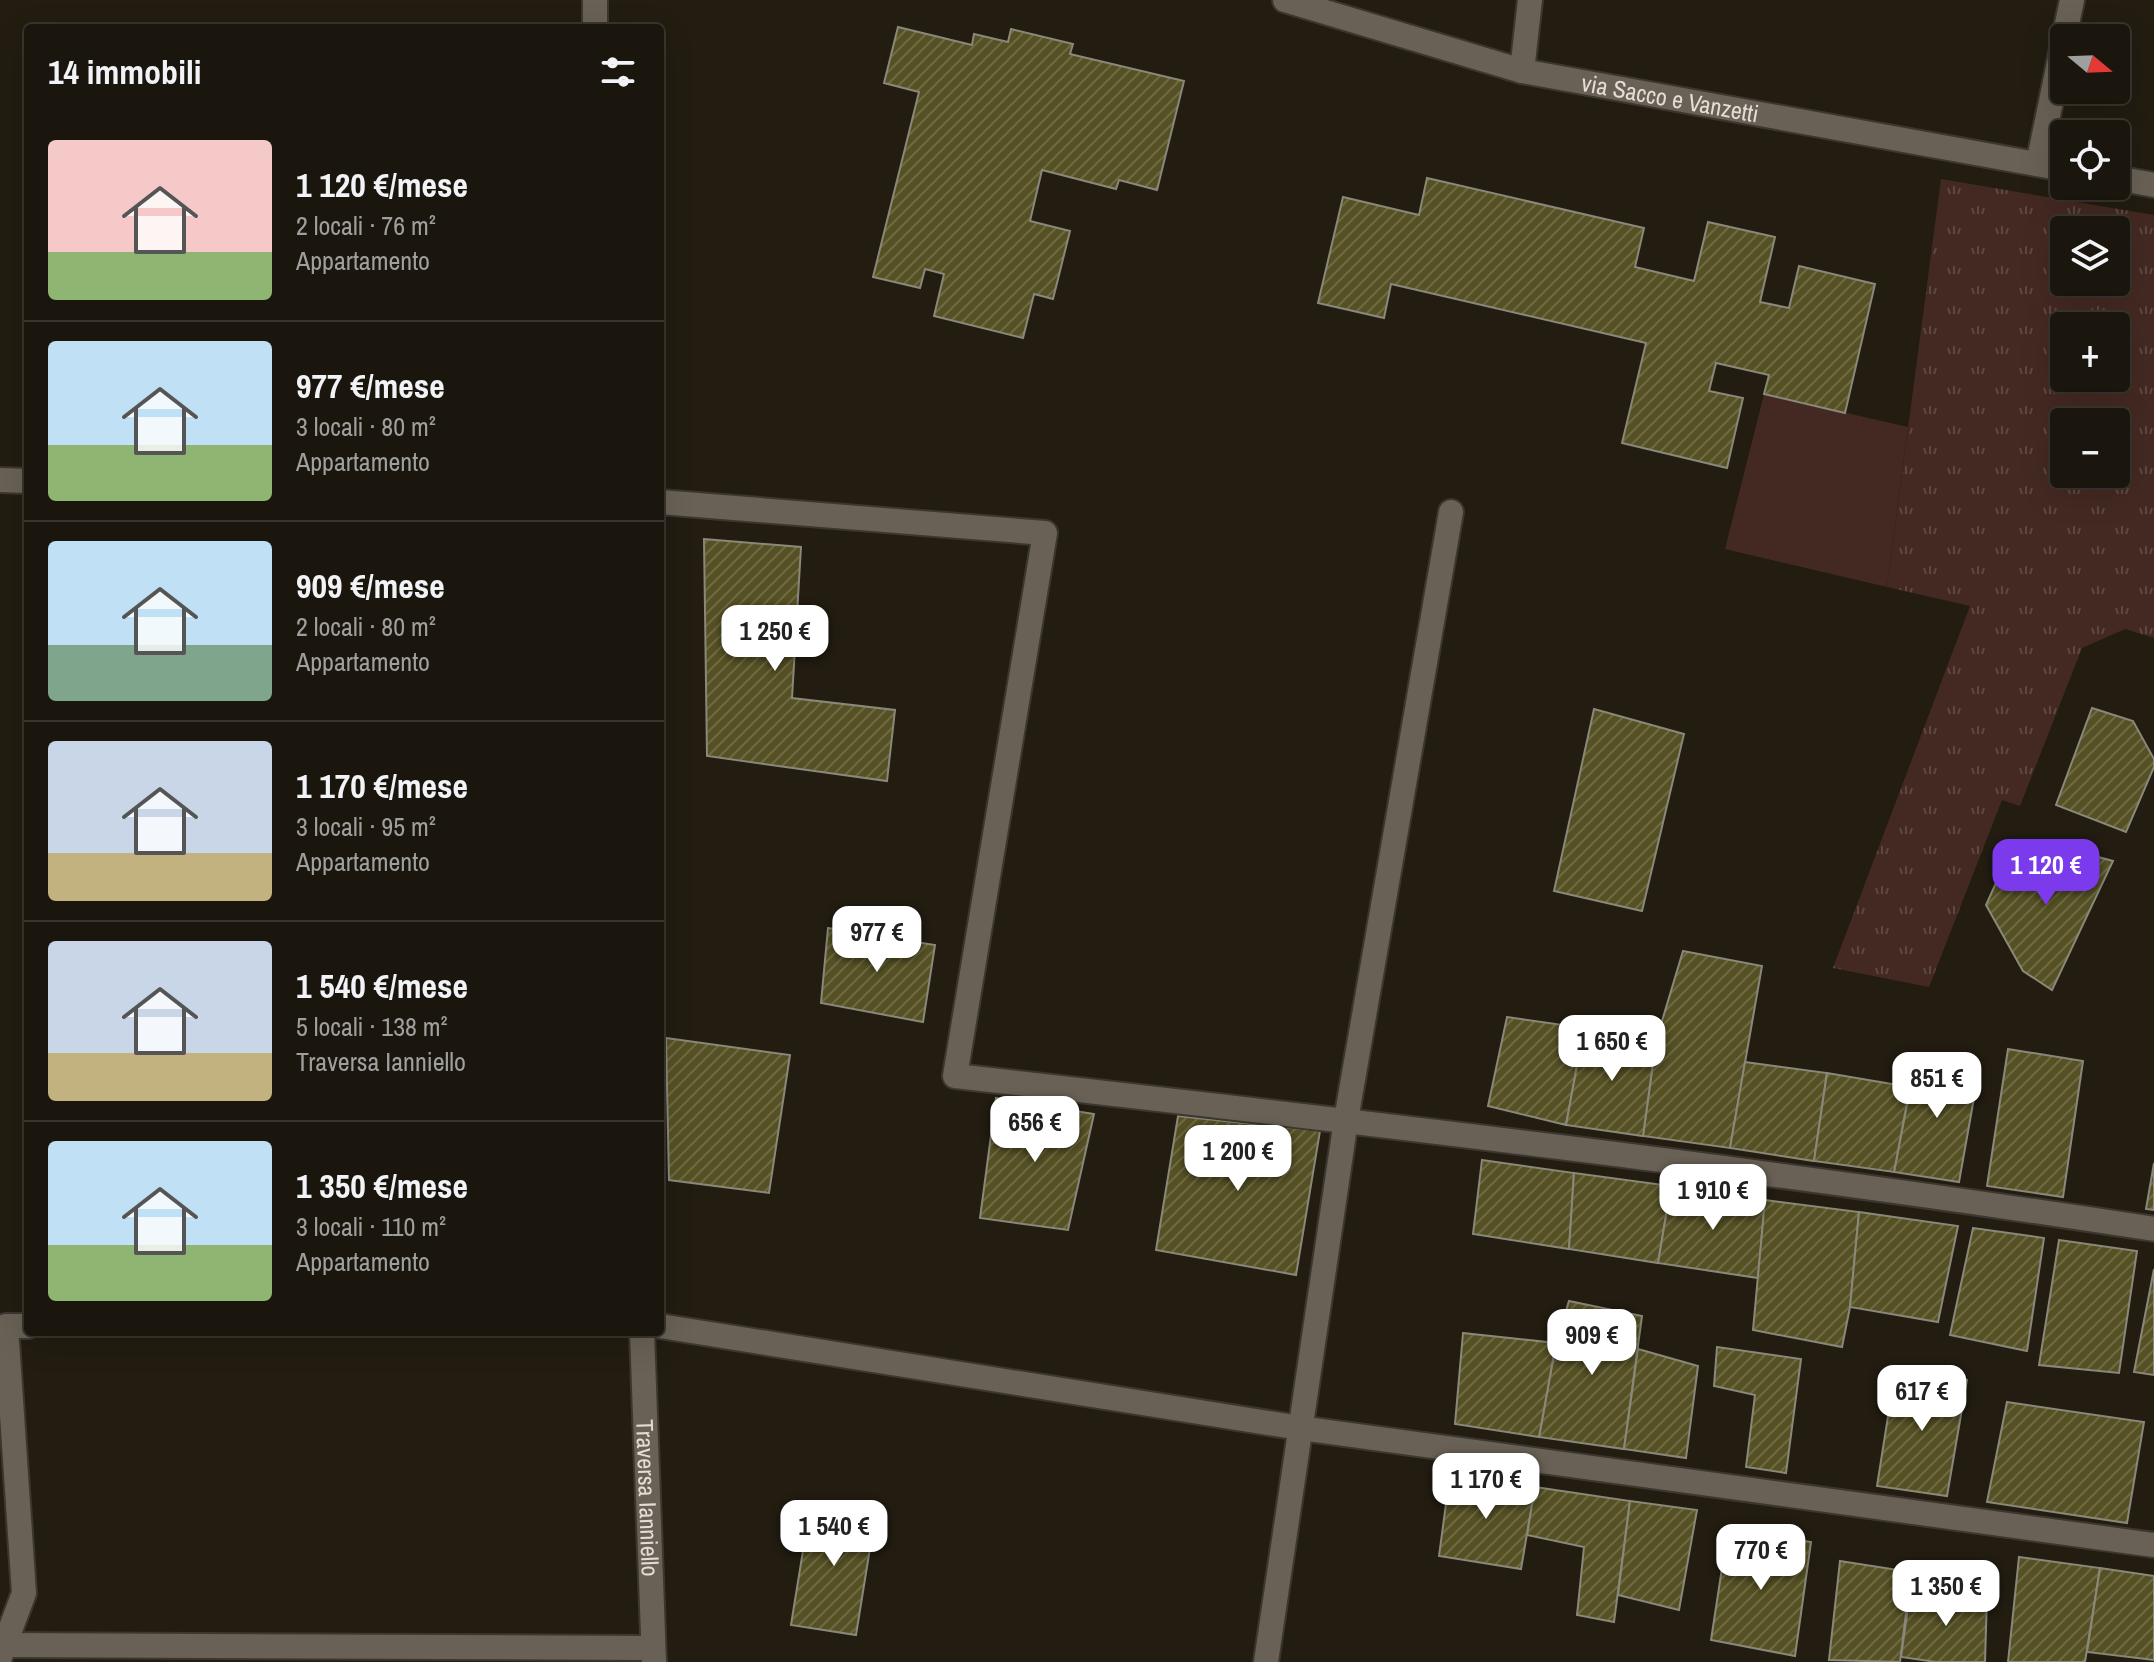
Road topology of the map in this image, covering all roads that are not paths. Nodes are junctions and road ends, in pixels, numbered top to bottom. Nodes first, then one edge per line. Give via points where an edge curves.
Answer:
1 (595, 0) edge
2 (1285, 0) edge
3 (1530, 0) edge
4 (2072, 0) edge
5 (595, 24) edge
6 (2067, 24) edge
7 (1522, 71) junction
8 (2050, 104) edge
9 (2038, 164) junction
10 (2050, 166) edge
11 (2130, 181) edge
12 (2154, 185) edge
13 (0, 480) edge
14 (24, 481) edge
15 (664, 502) edge
16 (1451, 512) dead end
17 (1346, 1120) junction
18 (2154, 1229) edge
19 (24, 1326) edge
20 (664, 1327) edge
21 (642, 1336) edge
22 (1300, 1428) junction
23 (2154, 1545) edge
24 (3, 1651) edge
25 (654, 1655) edge
26 (1266, 1662) edge

1 - 5 street
2 - 7 street, via Sacco e Vanzetti
3 - 7 street
4 - 6 street
7 - 9 street, via Sacco e Vanzetti
8 - 9 street
9 - 10 street, via Sacco e Vanzetti
11 - 12 street
13 - 14 street
15 - 17 street via 1045,533 955,1076
16 - 17 street
17 - 18 street via 1907,1191
17 - 22 street
19 - 24 street via 6,1326 24,1593
20 - 22 street
21 - 25 street, Traversa Ianniello
22 - 23 street
22 - 26 street
24 - 25 street

